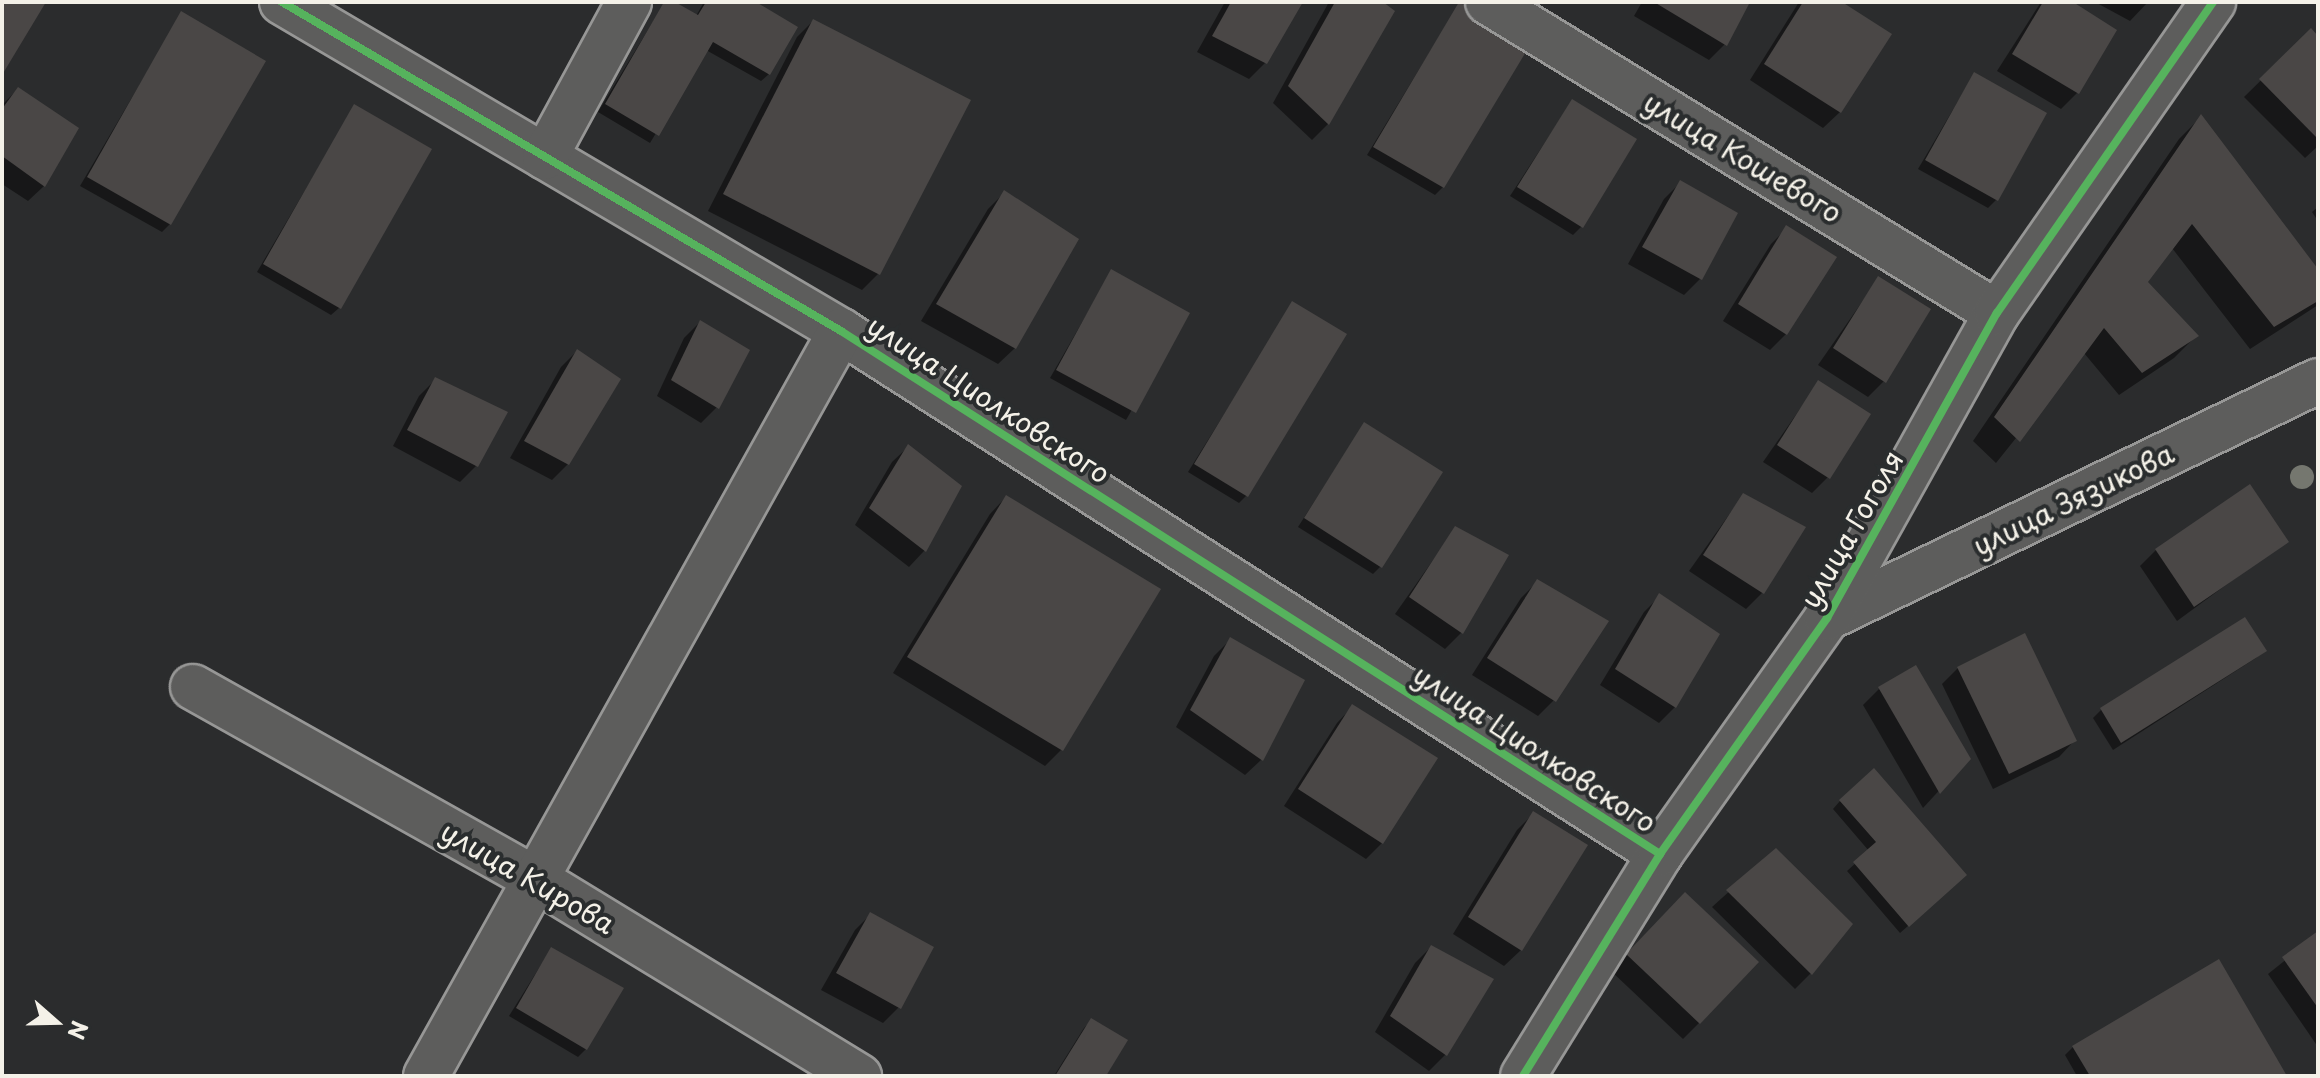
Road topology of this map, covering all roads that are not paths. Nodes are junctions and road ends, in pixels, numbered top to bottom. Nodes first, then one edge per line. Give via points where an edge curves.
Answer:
1 (282, 2) edge
2 (629, 2) edge
3 (1488, 2) edge
4 (2213, 2) edge
5 (545, 157) junction
6 (1997, 313) junction
7 (841, 331) junction
8 (2318, 381) edge
9 (1827, 618) junction
10 (193, 687) dead end
11 (1660, 854) junction
12 (534, 878) junction
13 (426, 1076) edge
14 (859, 1076) edge
15 (1523, 1076) edge

1 - 5 street, улица Циолковского
2 - 5 street
3 - 6 street, улица Кошевого
4 - 6 street, улица Гоголя
5 - 7 street, улица Циолковского
6 - 9 street, улица Гоголя
7 - 11 street, улица Циолковского
7 - 12 street
8 - 9 street, улица Зязикова
9 - 11 street, улица Гоголя
10 - 12 street, улица Кирова
11 - 15 street, улица Гоголя
12 - 13 street
12 - 14 street, улица Кирова

